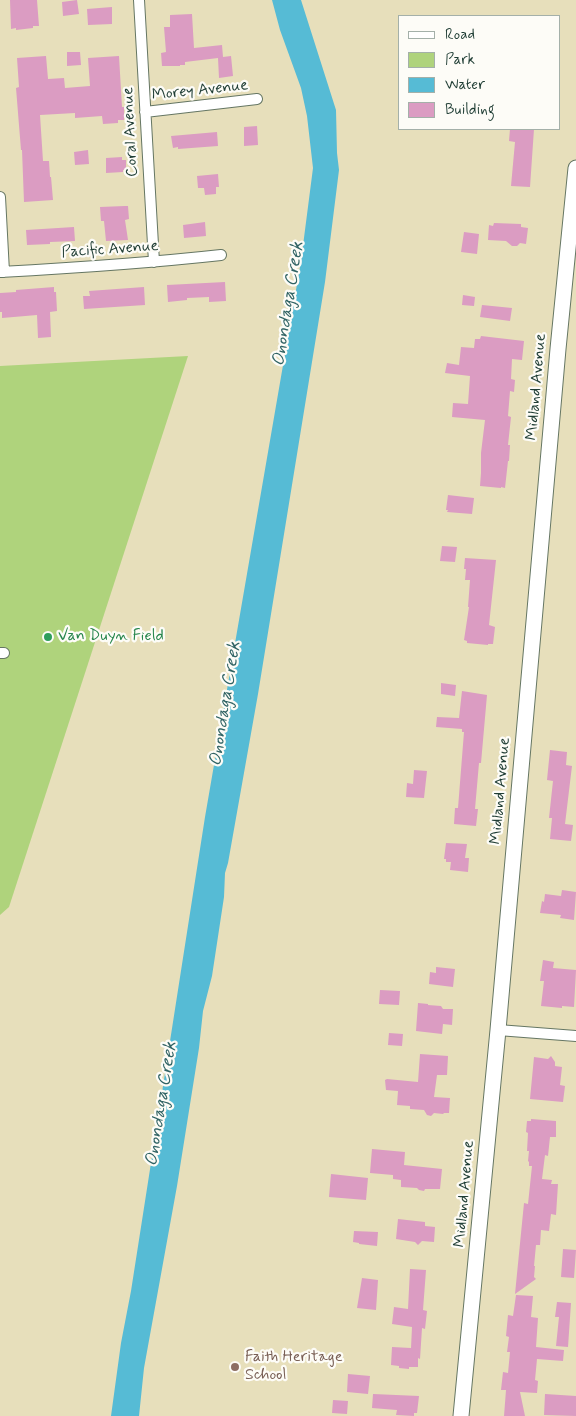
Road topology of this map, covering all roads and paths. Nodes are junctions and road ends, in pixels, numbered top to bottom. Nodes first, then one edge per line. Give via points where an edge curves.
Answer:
1 (138, 0) edge
2 (257, 100) dead end
3 (145, 112) junction
4 (576, 168) edge
5 (0, 197) edge
6 (221, 255) dead end
7 (154, 262) junction
8 (2, 272) edge
9 (498, 1030) junction
10 (576, 1036) edge
11 (461, 1416) edge

1 - 3 street, Coral Avenue
2 - 3 street, Morey Avenue
3 - 7 street, Coral Avenue
4 - 9 street, Midland Avenue
5 - 8 street
6 - 7 street, Pacific Avenue
7 - 8 street, Pacific Avenue
9 - 10 street
9 - 11 street, Midland Avenue

